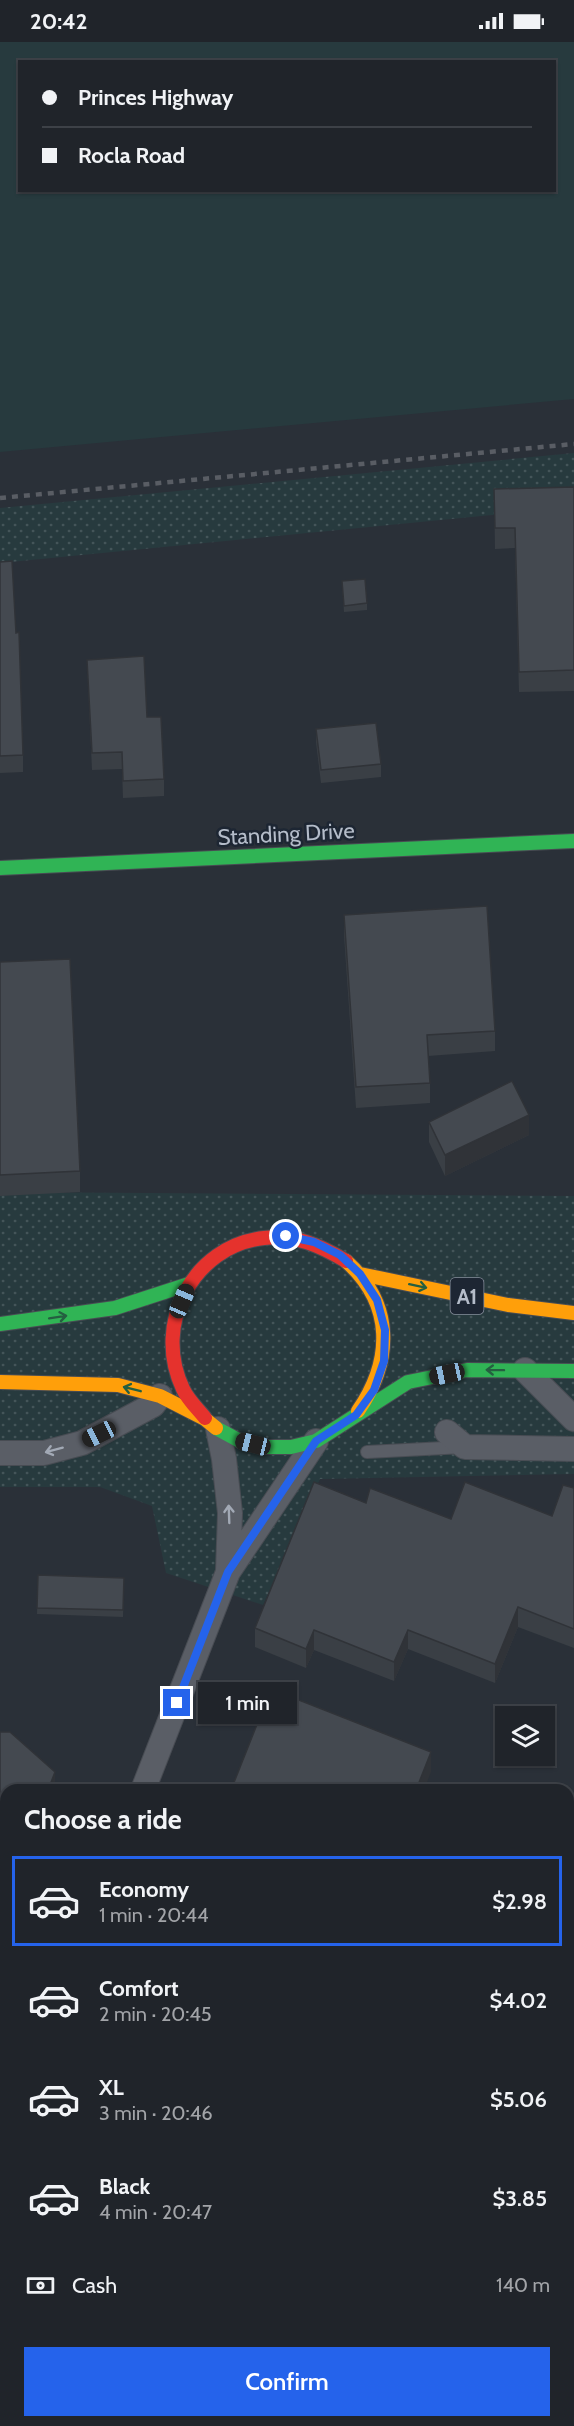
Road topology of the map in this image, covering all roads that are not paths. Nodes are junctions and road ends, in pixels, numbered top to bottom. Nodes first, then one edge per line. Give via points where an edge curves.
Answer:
1 (574, 841) edge
2 (0, 868) edge
3 (360, 1274) junction
4 (189, 1284) junction
5 (574, 1313) edge
6 (0, 1324) edge
7 (525, 1370) junction
8 (574, 1371) edge
9 (0, 1382) edge
10 (160, 1396) junction
11 (356, 1415) junction
12 (574, 1419) edge
13 (211, 1424) junction
14 (456, 1439) joint
15 (316, 1441) junction
16 (574, 1449) edge
17 (367, 1452) dead end
18 (0, 1453) edge
19 (228, 1572) junction
20 (145, 1784) edge

1 - 2 main road, Standing Drive
3 - 4 main road via 340,1255 314,1242 268,1237 231,1246 208,1262
3 -> 5 main road, A1 via 508,1305
3 - 11 main road via 377,1300 385,1330 384,1361 374,1390
6 -> 4 main road via 116,1308
4 - 13 main road via 175,1318 172,1354 183,1390
7 - 8 main road
7 -> 11 main road via 467,1370 408,1382
7 - 12 street
10 -> 9 main road via 118,1385
10 - 13 main road
10 -> 18 street via 153,1405 81,1443 44,1453
11 - 15 main road
13 - 15 main road via 240,1441 265,1447 291,1447
19 -> 13 street via 230,1513 224,1459
14 - 16 street
14 - 17 lane
15 - 19 street
19 - 20 street

